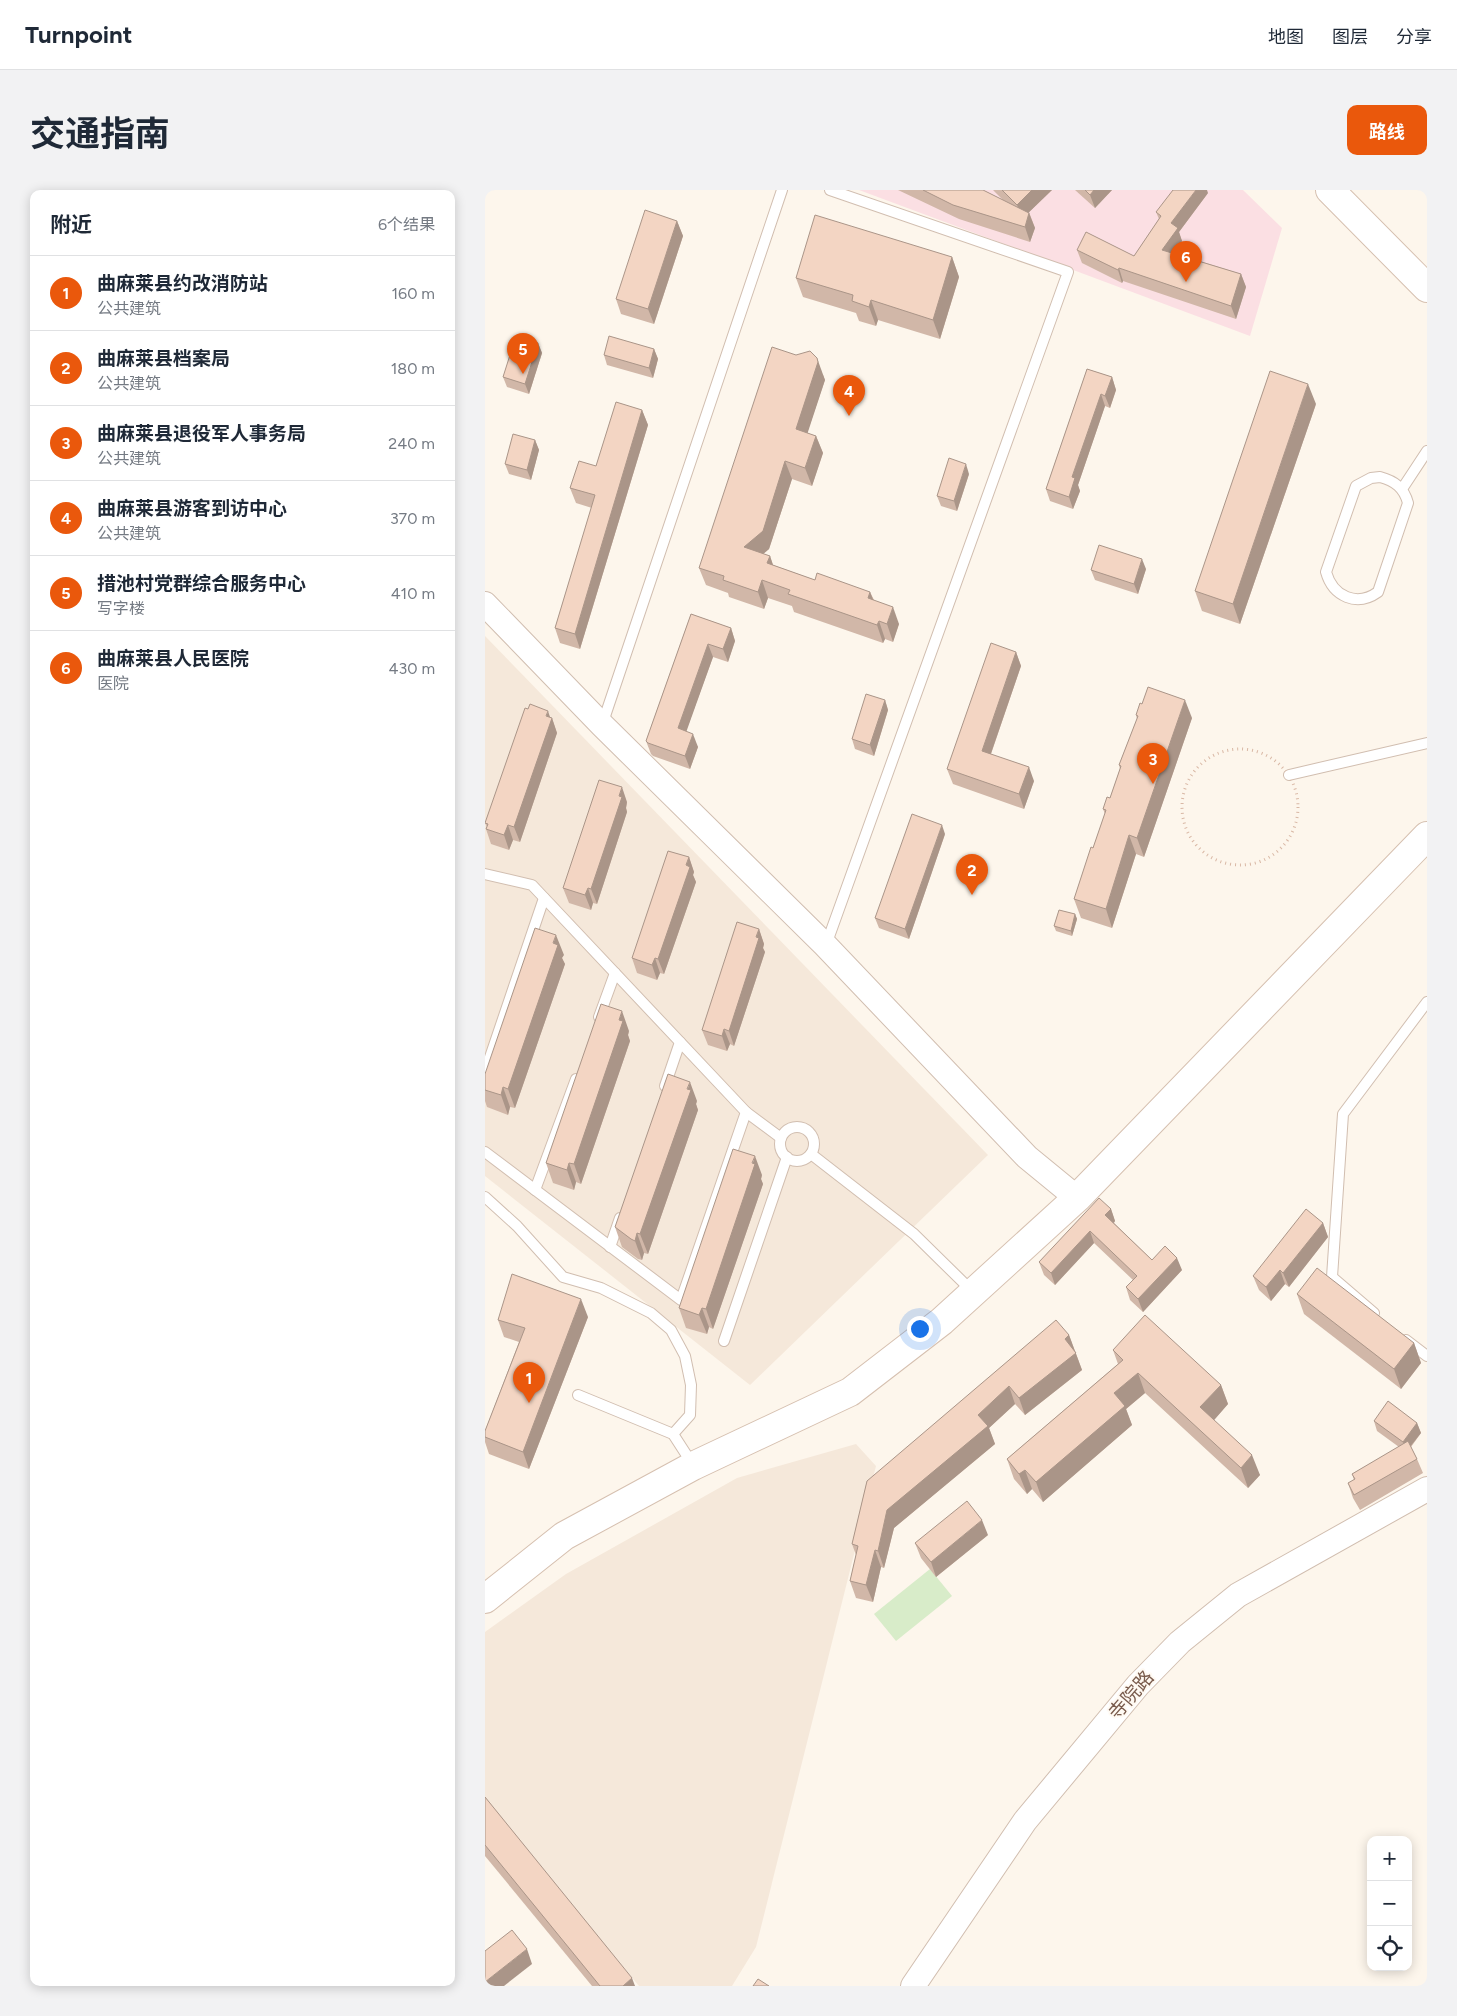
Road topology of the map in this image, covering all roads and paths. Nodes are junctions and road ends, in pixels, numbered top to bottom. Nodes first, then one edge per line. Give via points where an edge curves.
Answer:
1 (782, 190) edge
2 (830, 190) edge
3 (1330, 190) edge
4 (1427, 288) edge
5 (1427, 451) edge
6 (1402, 489) junction
7 (485, 604) edge
8 (602, 725) junction
9 (1427, 743) edge
10 (1289, 775) junction
11 (1427, 836) edge
12 (485, 874) edge
13 (544, 898) junction
14 (825, 946) junction
15 (615, 973) junction
16 (1427, 1002) edge
17 (595, 1027) edge
18 (680, 1042) junction
19 (485, 1072) edge
20 (578, 1072) edge
21 (661, 1098) edge
22 (746, 1112) junction
23 (781, 1138) junction
24 (485, 1152) edge
25 (811, 1154) junction
26 (787, 1157) junction
27 (535, 1190) junction
28 (485, 1197) edge
29 (1077, 1198) junction
30 (623, 1210) edge
31 (610, 1247) junction
32 (973, 1292) junction
33 (1382, 1320) edge
34 (1397, 1332) edge
35 (724, 1341) dead end
36 (1427, 1356) edge
37 (578, 1395) dead end
38 (673, 1434) junction
39 (693, 1466) junction
40 (1427, 1489) edge
41 (485, 1599) edge
42 (913, 1986) edge

1 - 8 lane
2 - 14 lane via 1069,272
3 - 4 main road
5 - 6 lane
6 - 6 lane via 1389,479 1380,477 1356,486 1326,572 1328,581 1339,594 1355,600 1378,592 1408,503
7 - 8 street
8 - 14 street
9 - 10 lane
10 - 10 path via 1272,758 1249,749 1225,750 1208,758 1194,770 1183,792 1182,817 1191,839 1219,862 1243,866 1267,859 1285,844 1296,822 1297,798
11 - 29 main road
12 - 13 lane via 532,885
13 - 15 lane
13 - 19 lane
14 - 29 street via 1027,1157
15 - 17 lane
15 - 18 lane
16 - 33 lane via 1343,1114 1332,1277
18 - 21 lane
18 - 22 lane
20 - 27 lane
22 - 23 lane
22 - 31 lane via 681,1300
23 - 25 lane via 791,1128 804,1128 813,1137
23 - 26 lane via 782,1151
24 - 27 lane
25 - 26 lane via 797,1161
25 - 32 lane via 915,1234
26 - 35 lane
27 - 31 lane
28 - 38 lane via 517,1226 563,1277 601,1288 626,1300 651,1313 671,1330 685,1356 691,1385 690,1415
29 - 32 main road
30 - 31 lane
32 - 39 main road via 942,1321 850,1392
34 - 36 lane
37 - 38 lane
38 - 39 lane
39 - 41 main road via 564,1536
40 - 42 street, 寺院路 via 1238,1595 1180,1642 1138,1685 1025,1822

